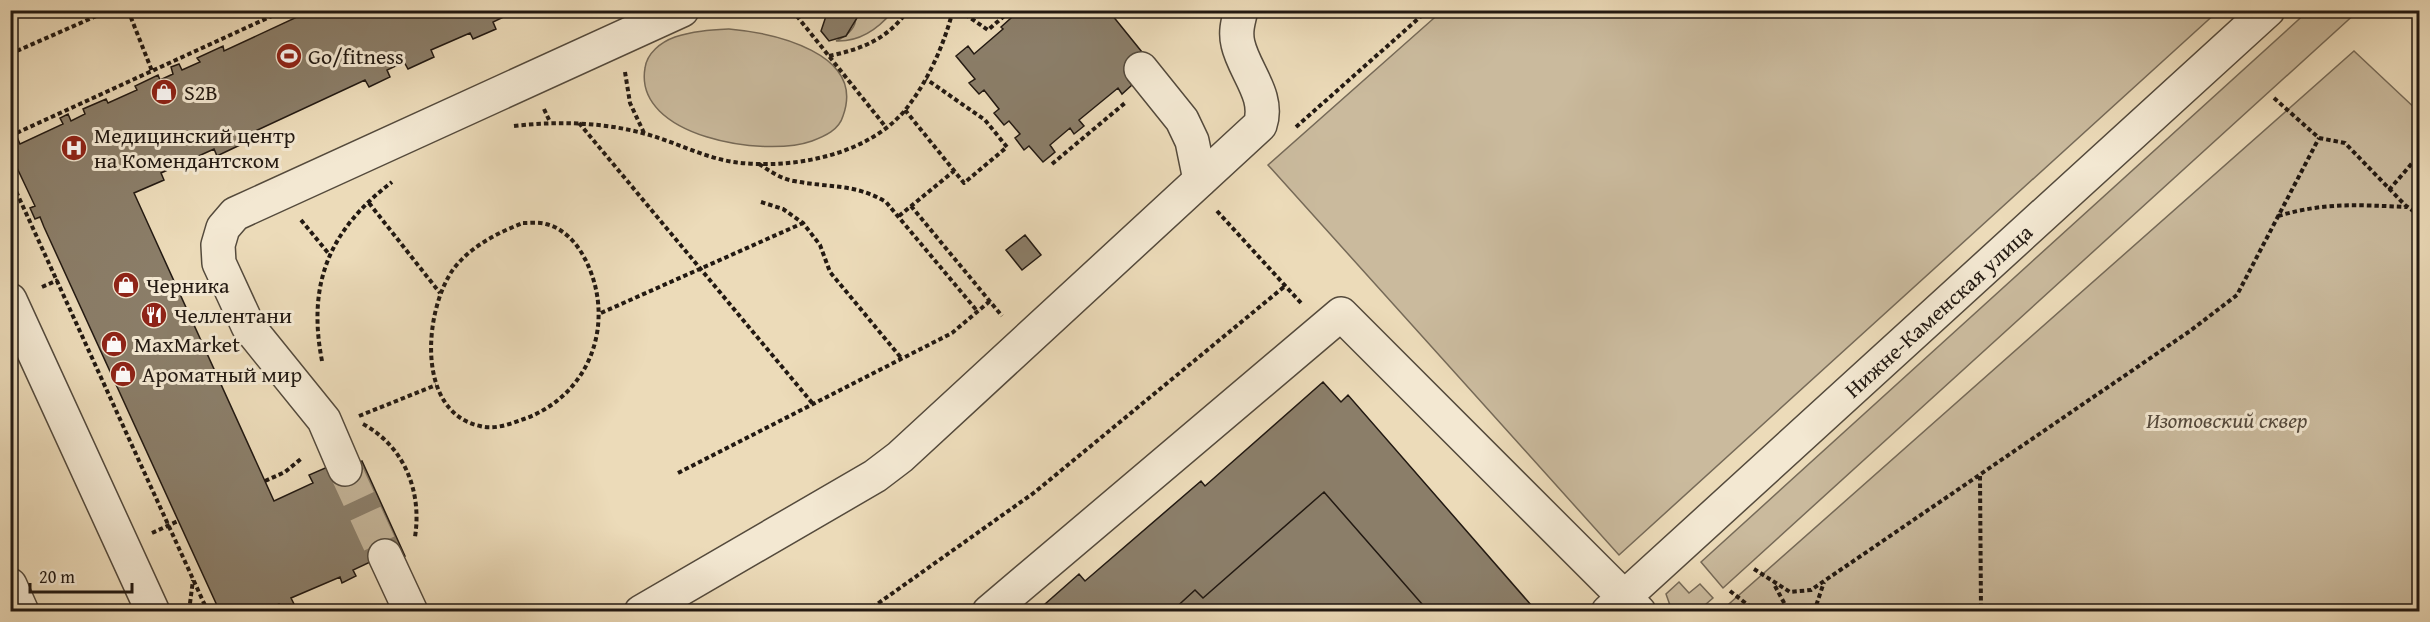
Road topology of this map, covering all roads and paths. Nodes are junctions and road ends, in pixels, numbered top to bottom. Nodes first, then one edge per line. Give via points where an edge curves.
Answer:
1 (110, 10) edge
2 (128, 10) edge
3 (285, 10) edge
4 (681, 10) edge
5 (792, 10) edge
6 (908, 10) edge
7 (953, 10) edge
8 (959, 10) edge
9 (1011, 10) edge
10 (1241, 10) edge
11 (1428, 10) edge
12 (2268, 10) edge
13 (628, 35) junction
14 (10, 54) edge
15 (829, 56) junction
16 (152, 71) junction
17 (1146, 76) joint
18 (926, 79) junction
19 (2274, 98) dead end
20 (905, 110) junction
21 (579, 123) junction
22 (512, 126) dead end
23 (885, 126) junction
24 (1288, 132) dead end
25 (645, 134) junction
26 (10, 136) edge
27 (2319, 138) junction
28 (2420, 154) edge
29 (759, 164) junction
30 (1052, 164) dead end
31 (954, 170) junction
32 (400, 176) dead end
33 (10, 178) edge
34 (1198, 183) junction
35 (2389, 190) junction
36 (17, 193) junction
37 (280, 194) junction
38 (10, 196) edge
39 (761, 202) dead end
40 (369, 203) junction
41 (911, 206) junction
42 (2407, 207) junction
43 (899, 216) junction
44 (2277, 216) junction
45 (2420, 216) edge
46 (803, 223) junction
47 (329, 254) junction
48 (700, 269) junction
49 (1285, 286) junction
50 (440, 293) junction
51 (10, 300) edge
52 (990, 302) junction
53 (995, 307) dead end
54 (978, 312) junction
55 (601, 313) junction
56 (1324, 329) junction
57 (902, 358) junction
58 (323, 367) dead end
59 (436, 385) junction
60 (813, 404) junction
61 (324, 420) junction
62 (345, 469) tunnel mouth
63 (678, 473) dead end
64 (1980, 476) junction
65 (265, 481) dead end
66 (399, 549) joint
67 (1755, 569) dead end
68 (193, 579) junction
69 (1824, 581) junction
70 (10, 585) edge
71 (1775, 585) junction
72 (1730, 591) dead end
73 (1624, 606) edge
74 (408, 611) edge
75 (22, 612) edge
76 (153, 612) edge
77 (188, 612) edge
78 (208, 612) edge
79 (641, 612) edge
80 (866, 612) edge
81 (989, 612) edge
82 (1757, 612) edge
83 (1789, 612) edge
84 (1814, 612) edge
85 (1981, 612) edge

1 - 14 path
2 - 16 path
3 - 16 path
4 - 13 street
5 - 15 path
6 - 15 path via 886,35 859,50
7 - 18 path
8 - 9 path via 988,30
10 - 34 street via 1238,44 1264,114 1260,125
11 - 24 path
12 - 73 street, Нижне-Каменская улица
13 - 25 path via 624,69 630,103
13 - 37 street
15 - 23 path
16 - 26 path
17 - 30 path
17 - 34 street via 1182,120 1192,141
18 - 20 path
18 - 31 path via 984,120 1007,147 964,183
19 - 27 path
20 - 23 path
20 - 31 path
21 - 22 path
21 - 25 path
21 - 48 path
23 - 29 path via 870,138 826,155
25 - 29 path via 731,162
27 - 35 path via 2345,143
27 - 44 path
28 - 35 path
29 - 43 path via 793,181 870,192
31 - 41 path
32 - 40 path
33 - 36 path
34 - 49 path
34 - 79 street via 900,457 875,476
35 - 42 path
36 - 38 path
36 - 68 path
37 - 47 path
37 - 61 street via 235,214 223,228 218,245 219,263 248,326
39 - 46 path via 783,209
40 - 47 path via 349,223
40 - 50 path
41 - 43 path
41 - 52 path
42 - 44 path via 2312,206
42 - 45 path
43 - 54 path
44 - 64 path via 2237,296
46 - 48 path
46 - 57 path via 820,246 830,272
47 - 58 path via 317,290 316,318
48 - 55 path
48 - 60 path
49 - 56 path
49 - 80 path via 1035,492
50 - 55 path via 453,269 471,251 500,232 523,223 546,224 567,234 582,253 596,280
50 - 59 path via 431,323
51 - 76 street
52 - 53 path
52 - 54 path
54 - 57 path via 952,333
55 - 59 path via 587,366 564,396 540,413 490,429 471,424 451,408
56 - 73 street via 1341,314
56 - 81 street
57 - 60 path
59 - 66 path via 352,418 372,429 403,462 412,482 417,503
60 - 63 path
61 - 62 street
61 - 65 path via 302,458
64 - 69 path
64 - 85 path
66 - 74 street
67 - 71 path
68 - 77 path
68 - 78 path
69 - 71 path via 1802,593
69 - 84 path
70 - 75 street
71 - 83 path
72 - 82 path

